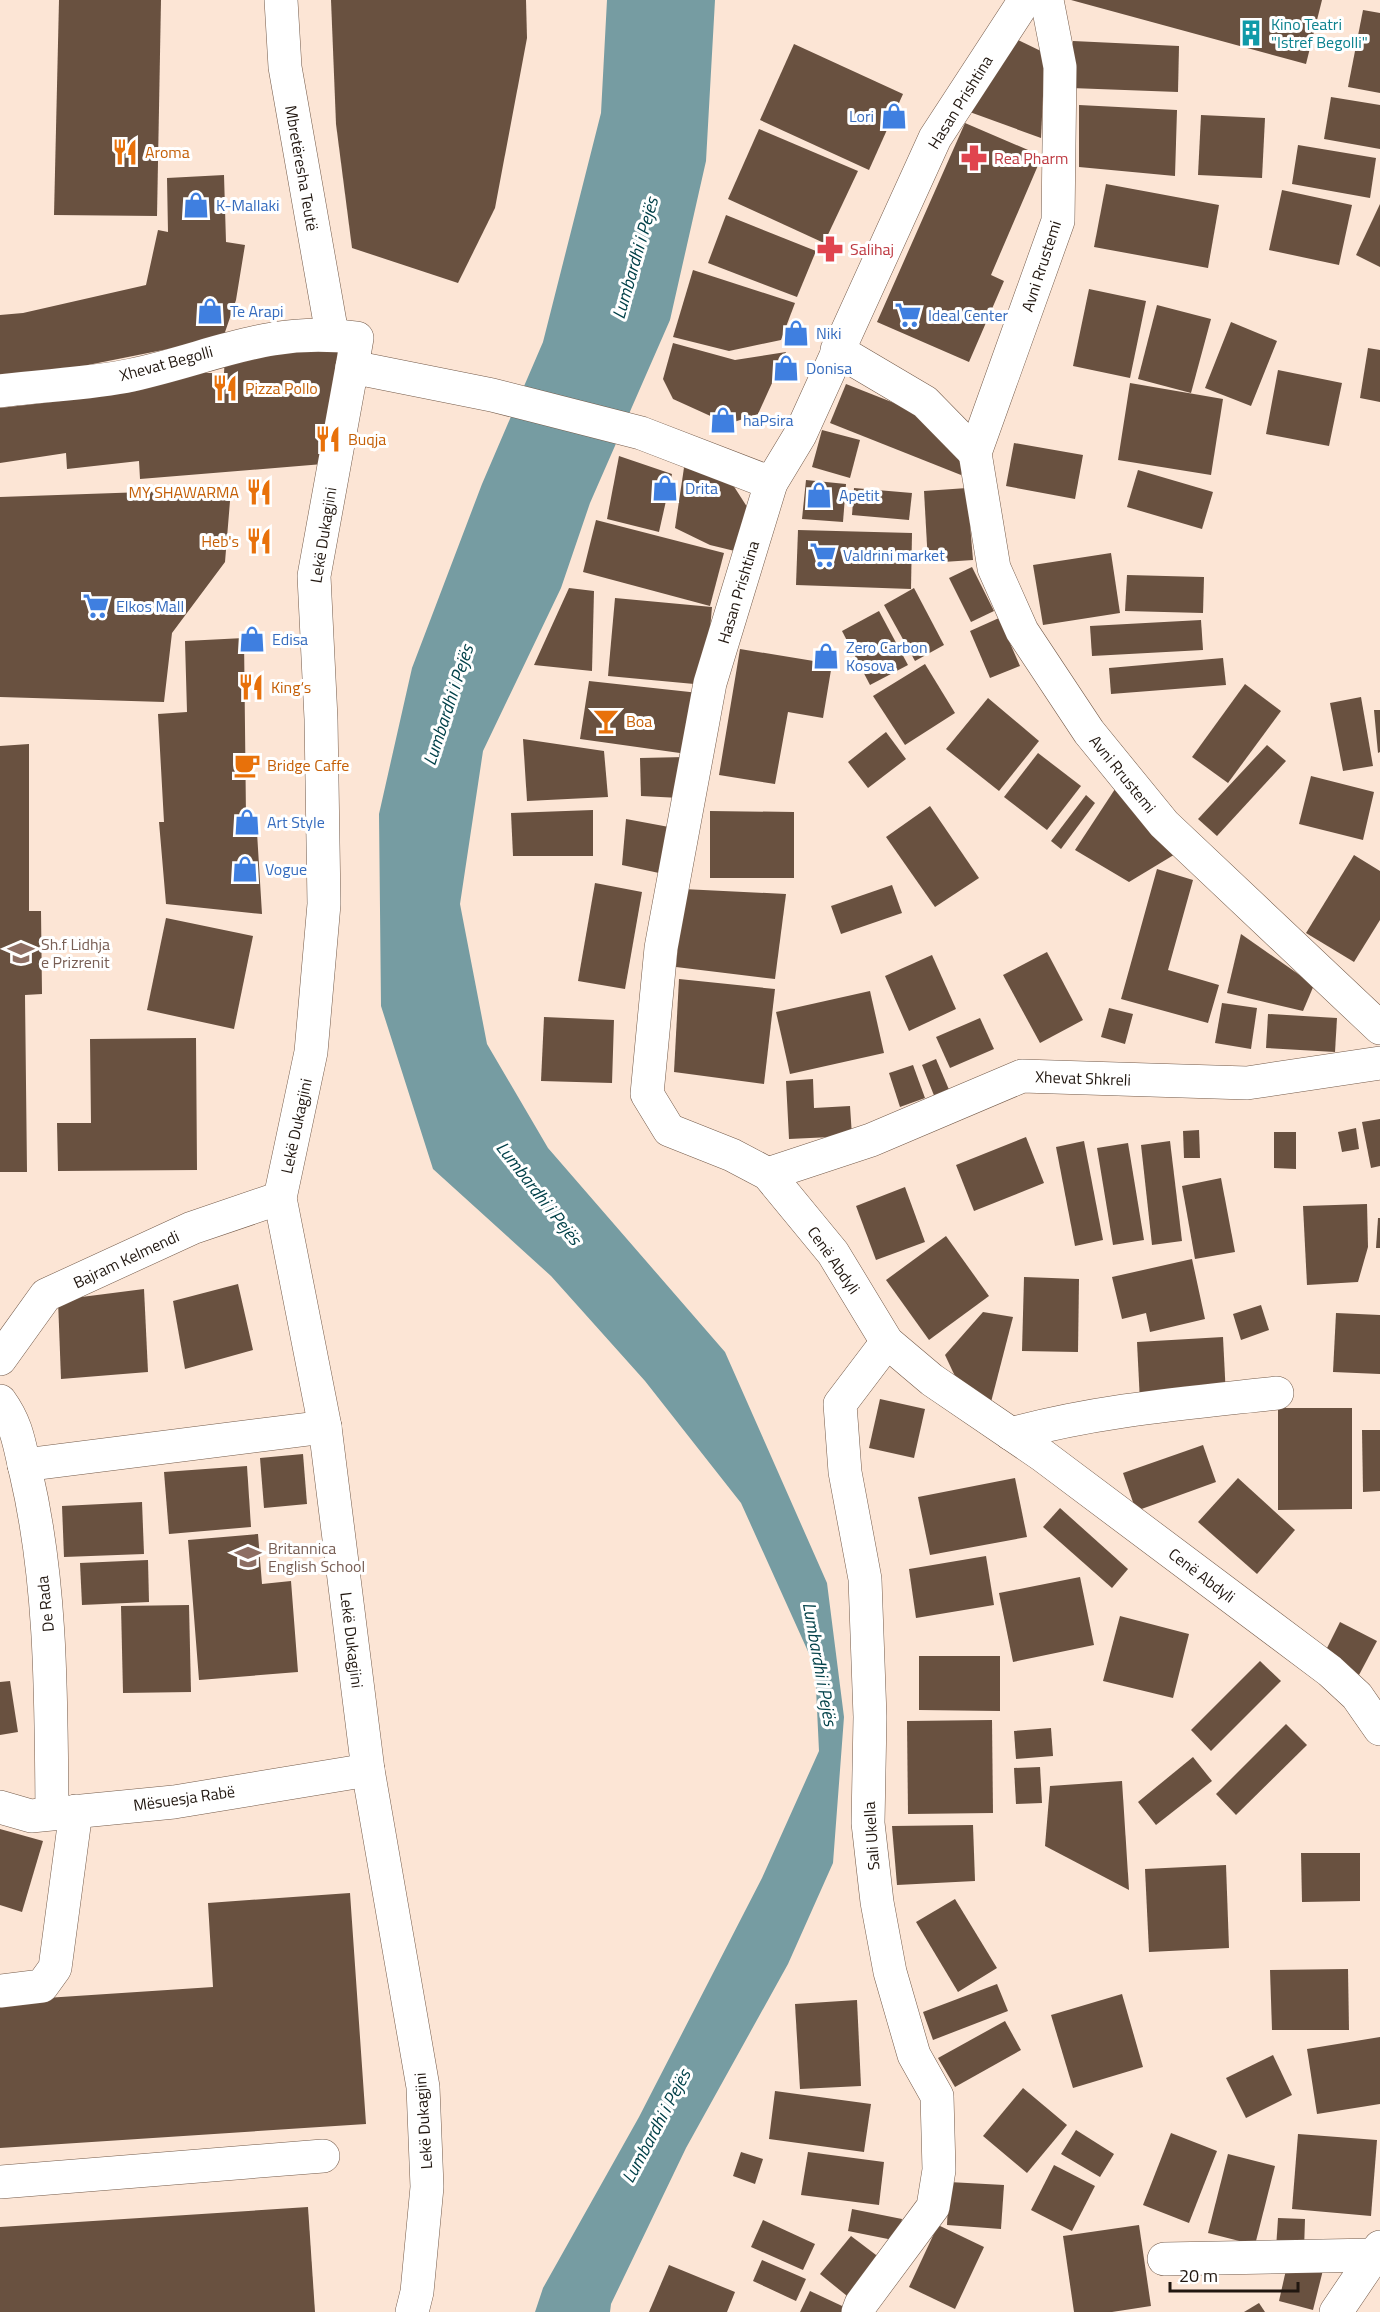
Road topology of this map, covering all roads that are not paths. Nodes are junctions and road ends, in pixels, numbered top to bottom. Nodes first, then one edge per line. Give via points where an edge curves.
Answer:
1 (280, 0) edge
2 (1025, 0) edge
3 (1047, 0) edge
4 (332, 334) junction
5 (837, 350) junction
6 (352, 367) junction
7 (0, 391) edge
8 (975, 453) junction
9 (771, 483) junction
10 (1380, 1028) edge
11 (1380, 1063) edge
12 (768, 1174) junction
13 (280, 1198) junction
14 (887, 1342) junction
15 (0, 1359) edge
16 (1277, 1393) dead end
17 (0, 1401) edge
18 (325, 1427) junction
19 (1011, 1434) junction
20 (24, 1465) junction
21 (1380, 1729) edge
22 (368, 1770) junction
23 (0, 1807) edge
24 (64, 1812) junction
25 (0, 1991) edge
26 (323, 2156) dead end
27 (0, 2181) edge
28 (1377, 2251) edge
29 (1164, 2259) dead end
30 (411, 2312) edge
31 (858, 2312) edge
32 (1336, 2312) edge

1 - 4 street, Mbretëresha Teutë via 285,67
2 - 5 street, Hasan Prishtina via 935,138
3 - 8 street, Avni Rrustemi via 1060,67 1058,221
4 - 6 street, Lekë Dukagjini via 357,338
4 - 7 street, Xhevat Begolli via 290,335 232,346 132,375
5 - 8 street via 925,402
5 - 9 street, Hasan Prishtina via 800,435
6 - 9 street via 492,395 641,433
6 - 13 street, Lekë Dukagjini via 314,576 324,904 311,1052
8 - 10 street, Avni Rrustemi via 994,568 1022,631 1089,732 1164,824
9 - 12 street, Hasan Prishtina via 710,683 662,948 647,1094 669,1130
11 - 12 street, Xhevat Shkreli via 1247,1083 1022,1076 871,1140
12 - 14 street, Cenë Abdyli via 833,1253
13 - 15 street, Bajram Kelmendi via 192,1228 46,1295
13 - 18 street, Lekë Dukagjini
14 - 19 street, Cenë Abdyli via 932,1380
14 - 31 street, Sali Ukella via 840,1404 845,1472 865,1579 870,1717 868,1823 877,1902 890,1972 914,2055 937,2096 939,2170 933,2207
16 - 19 street via 1131,1408
17 - 20 street, De Rada via 14,1421
18 - 20 street
18 - 22 street, Lekë Dukagjini
19 - 21 street, Cenë Abdyli via 1330,1671 1357,1696
20 - 24 street, De Rada via 36,1514
22 - 24 street, Mësuesja Rabë via 174,1802
22 - 30 street, Lekë Dukagjini via 423,2087 427,2187 417,2292
23 - 24 street, Mësuesja Rabë via 31,1816
24 - 25 street, De Rada via 55,1968 42,1986
26 - 27 street
28 - 29 street
28 - 32 street

